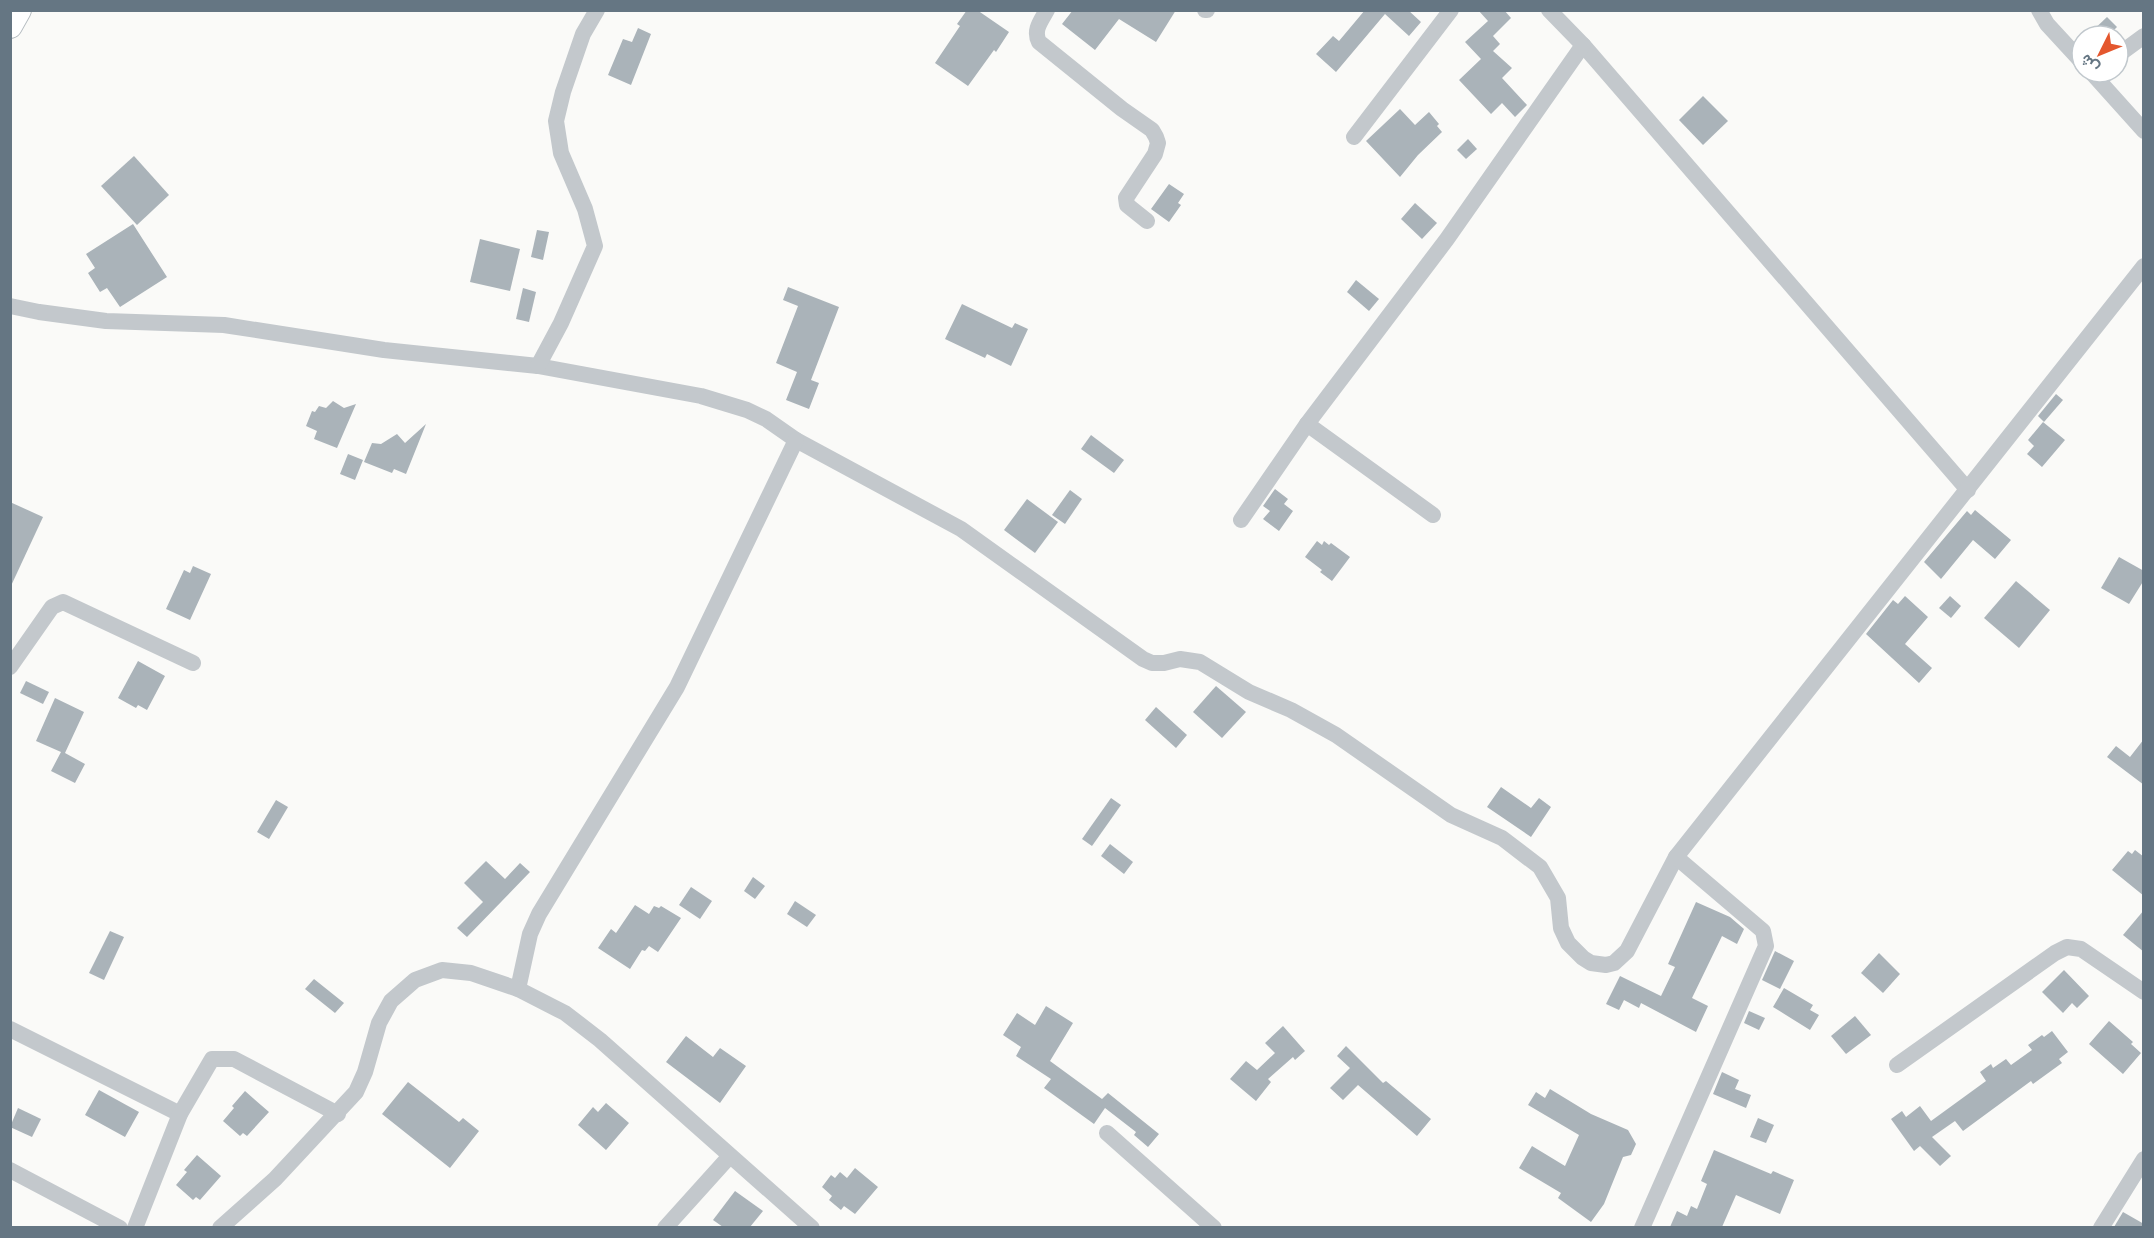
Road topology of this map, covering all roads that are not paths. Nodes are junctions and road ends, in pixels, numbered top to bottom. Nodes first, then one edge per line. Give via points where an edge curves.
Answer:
1 (597, 10) edge
2 (1047, 10) edge
3 (1451, 10) edge
4 (1549, 10) edge
5 (2039, 10) edge
6 (2144, 36) edge
7 (1582, 45) junction
8 (2130, 46) edge
9 (2070, 49) edge
10 (2102, 84) edge
11 (2144, 131) edge
12 (1354, 137) dead end
13 (1147, 221) dead end
14 (2144, 266) edge
15 (10, 306) edge
16 (538, 366) junction
17 (1307, 424) junction
18 (796, 440) junction
19 (1968, 490) junction
20 (1433, 515) dead end
21 (1241, 520) dead end
22 (193, 663) dead end
23 (10, 667) edge
24 (1676, 857) junction
25 (518, 989) junction
26 (2144, 992) edge
27 (10, 1029) edge
28 (1897, 1065) dead end
29 (180, 1114) junction
30 (338, 1114) junction
31 (1107, 1133) dead end
32 (729, 1157) junction
33 (2144, 1159) edge
34 (10, 1170) edge
35 (120, 1227) edge
36 (135, 1227) edge
37 (220, 1227) edge
38 (665, 1227) edge
39 (812, 1227) edge
40 (1214, 1227) edge
41 (1642, 1227) edge
42 (2101, 1227) edge

1 - 16 street via 583,34 556,121 561,153 585,209 595,246
2 - 13 street via 1037,28 1039,42 1156,137 1155,154 1125,203
3 - 12 street
4 - 7 street
5 - 9 street
6 - 8 street
7 - 17 street via 1447,239
7 - 19 street
10 - 11 street
14 - 19 street
15 - 16 street via 106,321 224,325 384,350
16 - 18 street via 701,396 747,410
17 - 20 street
17 - 21 street
18 - 24 street via 961,529 1143,659 1152,663 1180,659 1200,662 1249,692 1335,735 1451,815 1502,838 1540,867 1558,898 1561,928 1568,943 1591,963 1614,963 1627,951
18 - 25 street via 677,687 539,914 530,934
19 - 24 street
22 - 23 street via 63,603 52,607
24 - 41 street via 1763,931 1766,946
25 - 30 street via 471,973 442,970 415,980 392,1001 379,1023 356,1092
25 - 32 street via 565,1013 600,1040
26 - 28 street via 2080,949 2067,947
27 - 29 street
29 - 30 street via 212,1059 234,1059
29 - 36 street
30 - 37 street via 275,1179
31 - 40 street
32 - 38 street
32 - 39 street
33 - 42 street
34 - 35 street

